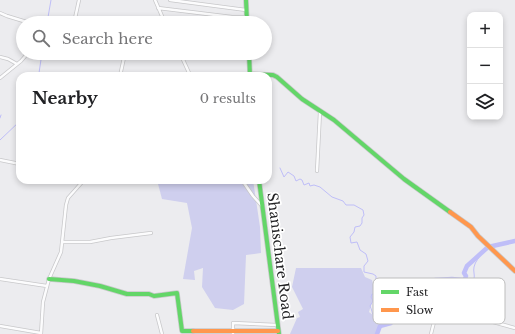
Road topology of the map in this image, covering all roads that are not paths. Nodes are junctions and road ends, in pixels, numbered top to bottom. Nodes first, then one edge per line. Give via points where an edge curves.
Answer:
1 (79, 0) edge
2 (155, 0) edge
3 (170, 0) edge
4 (246, 0) edge
5 (158, 8) junction
6 (246, 10) junction
7 (0, 13) edge
8 (76, 16) edge
9 (162, 16) edge
10 (224, 16) edge
11 (246, 16) edge
12 (16, 19) edge
13 (0, 57) edge
14 (21, 60) edge
15 (123, 60) edge
16 (184, 60) edge
17 (249, 60) edge
18 (17, 64) junction
19 (121, 72) edge
20 (190, 72) edge
21 (250, 72) edge
22 (272, 75) edge
23 (0, 78) edge
24 (320, 112) junction
25 (0, 160) edge
26 (16, 163) edge
27 (317, 171) dead end
28 (80, 184) edge
29 (245, 184) edge
30 (260, 184) edge
31 (263, 206) junction
32 (151, 233) dead end
33 (62, 242) junction
34 (515, 271) edge
35 (0, 279) edge
36 (49, 279) junction
37 (47, 286) junction
38 (157, 315) dead end
39 (434, 324) edge
40 (500, 324) edge
41 (277, 325) junction
42 (0, 326) edge
43 (515, 328) edge
44 (233, 332) edge
45 (278, 332) edge
46 (41, 333) edge
47 (162, 334) edge
48 (431, 334) edge

1 - 8 street
2 - 5 street
3 - 6 street
4 - 6 street
5 - 9 street
5 - 10 street
6 - 11 street
7 - 12 street
13 - 18 street
14 - 18 street
15 - 19 street
16 - 20 street
17 - 21 street
18 - 23 street
22 - 24 street
24 - 27 street
24 - 34 street via 334,120 404,179 471,227
25 - 26 street
28 - 33 street via 68,198
29 - 31 street
30 - 31 street, Shanischare Road
31 - 41 street, Shanischare Road
32 - 33 street via 90,242
33 - 36 street via 61,252
35 - 37 street
36 - 37 street
36 - 44 street via 100,286 127,294 177,294 182,331
37 - 46 street
38 - 47 street
39 - 48 street
40 - 43 street
41 - 44 street via 233,322
41 - 45 street, Shanischare Road
42 - 46 street
44 - 45 street

